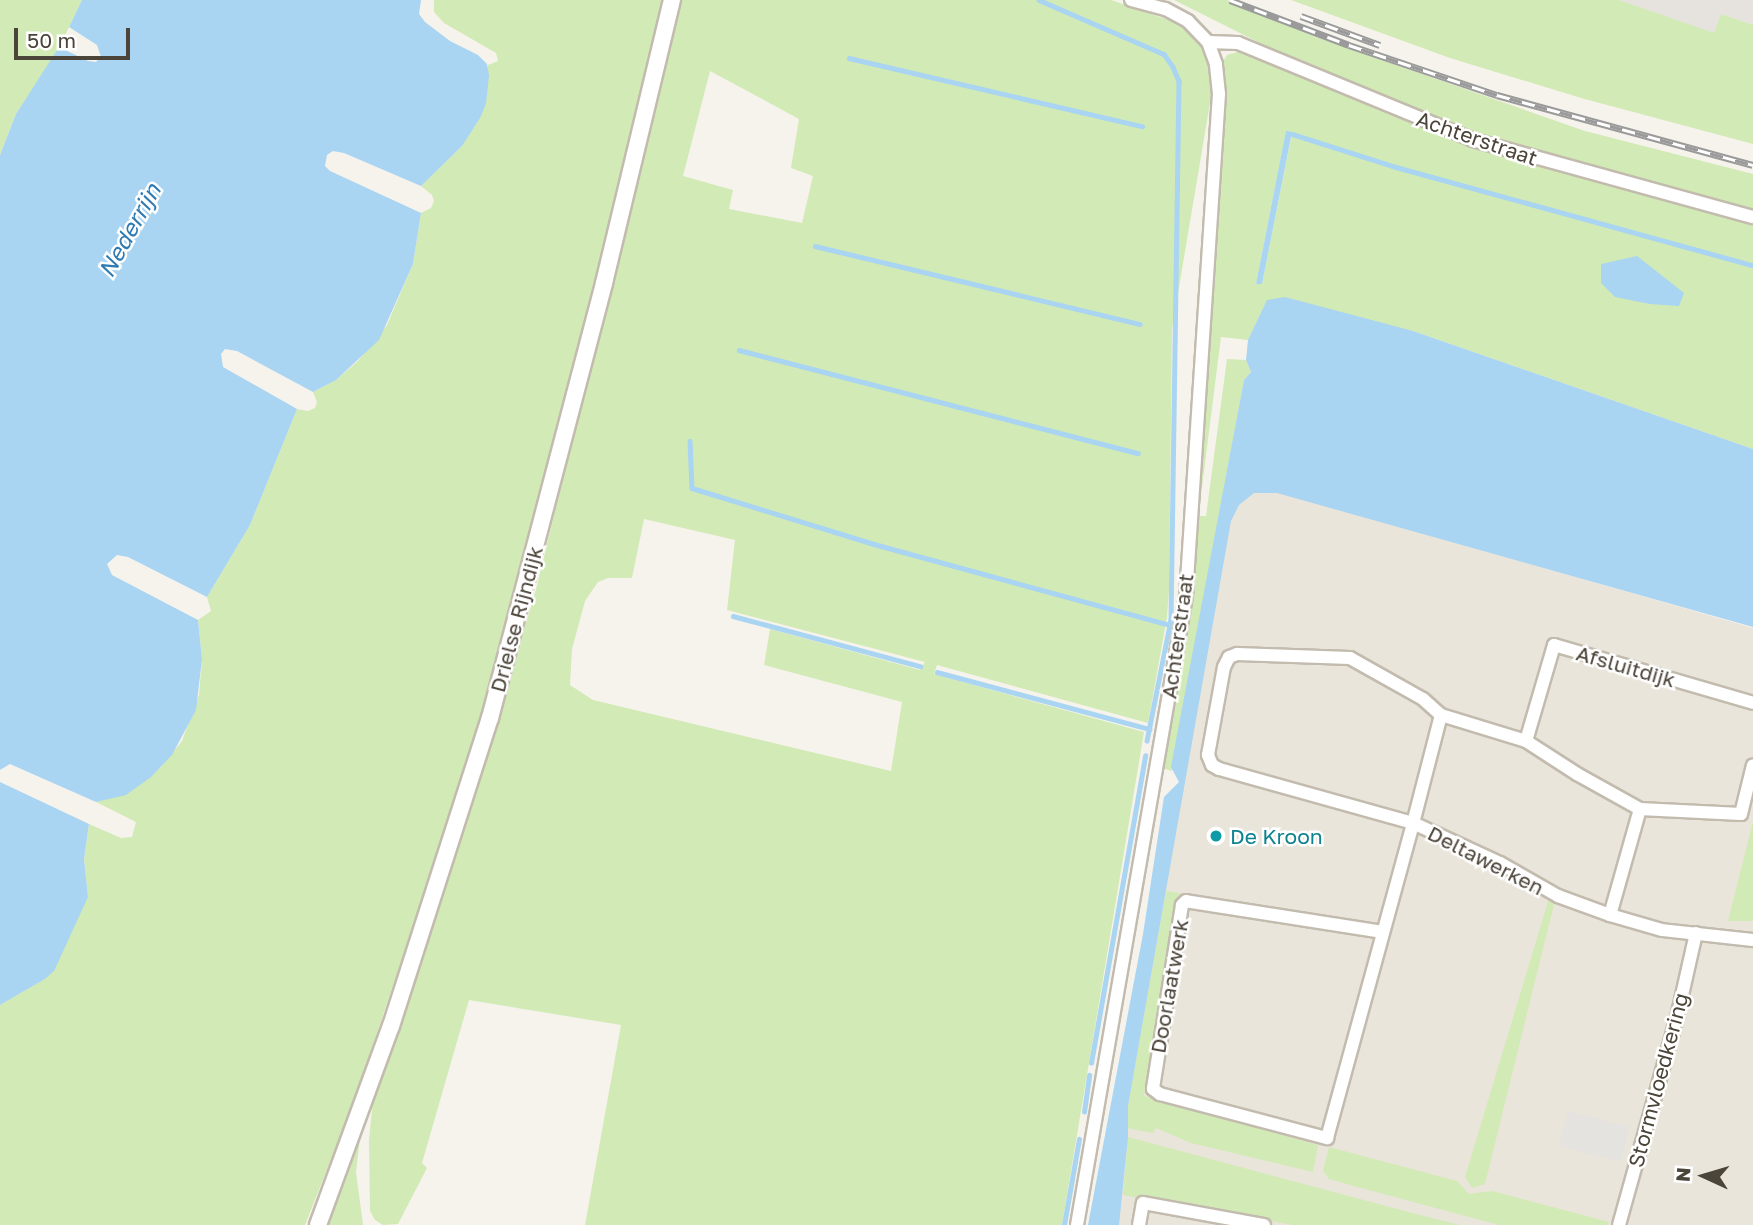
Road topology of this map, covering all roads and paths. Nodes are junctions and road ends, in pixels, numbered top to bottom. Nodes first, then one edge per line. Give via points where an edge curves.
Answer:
1 (672, 0) edge
2 (1131, 0) edge
3 (1208, 42) junction
4 (1753, 217) edge
5 (1753, 703) edge
6 (1441, 715) junction
7 (1526, 741) junction
8 (1753, 765) edge
9 (1640, 809) junction
10 (1413, 823) junction
11 (1610, 915) junction
12 (1383, 932) junction
13 (1696, 933) junction
14 (1753, 940) edge
15 (1327, 1138) joint
16 (318, 1225) edge
17 (1077, 1225) edge
18 (1139, 1225) edge
19 (1264, 1225) edge
20 (1619, 1225) edge

1 - 16 street, Drielse Rijndijk via 608,270 486,730 387,1038
2 - 3 street via 1188,21
3 - 4 street, Achterstraat via 1238,43 1473,140
3 - 17 street, Achterstraat via 1219,94 1186,596
5 - 7 street, Afsluitdijk via 1554,645
6 - 7 street
6 - 10 street
6 - 10 street via 1423,699 1350,658 1237,654 1229,657 1224,667 1208,755 1212,765
7 - 9 street
8 - 9 street via 1741,814
9 - 11 street
10 - 11 street, Deltawerken via 1469,847 1558,896
10 - 12 street, Deltawerken
11 - 13 street, Deltawerken via 1662,930
12 - 15 street, Deltawerken
12 - 15 street, Doorlaatwerk via 1191,900 1182,905 1153,1089
13 - 14 street, Deltawerken
13 - 20 street, Stormvloedkering
18 - 19 street via 1143,1203

